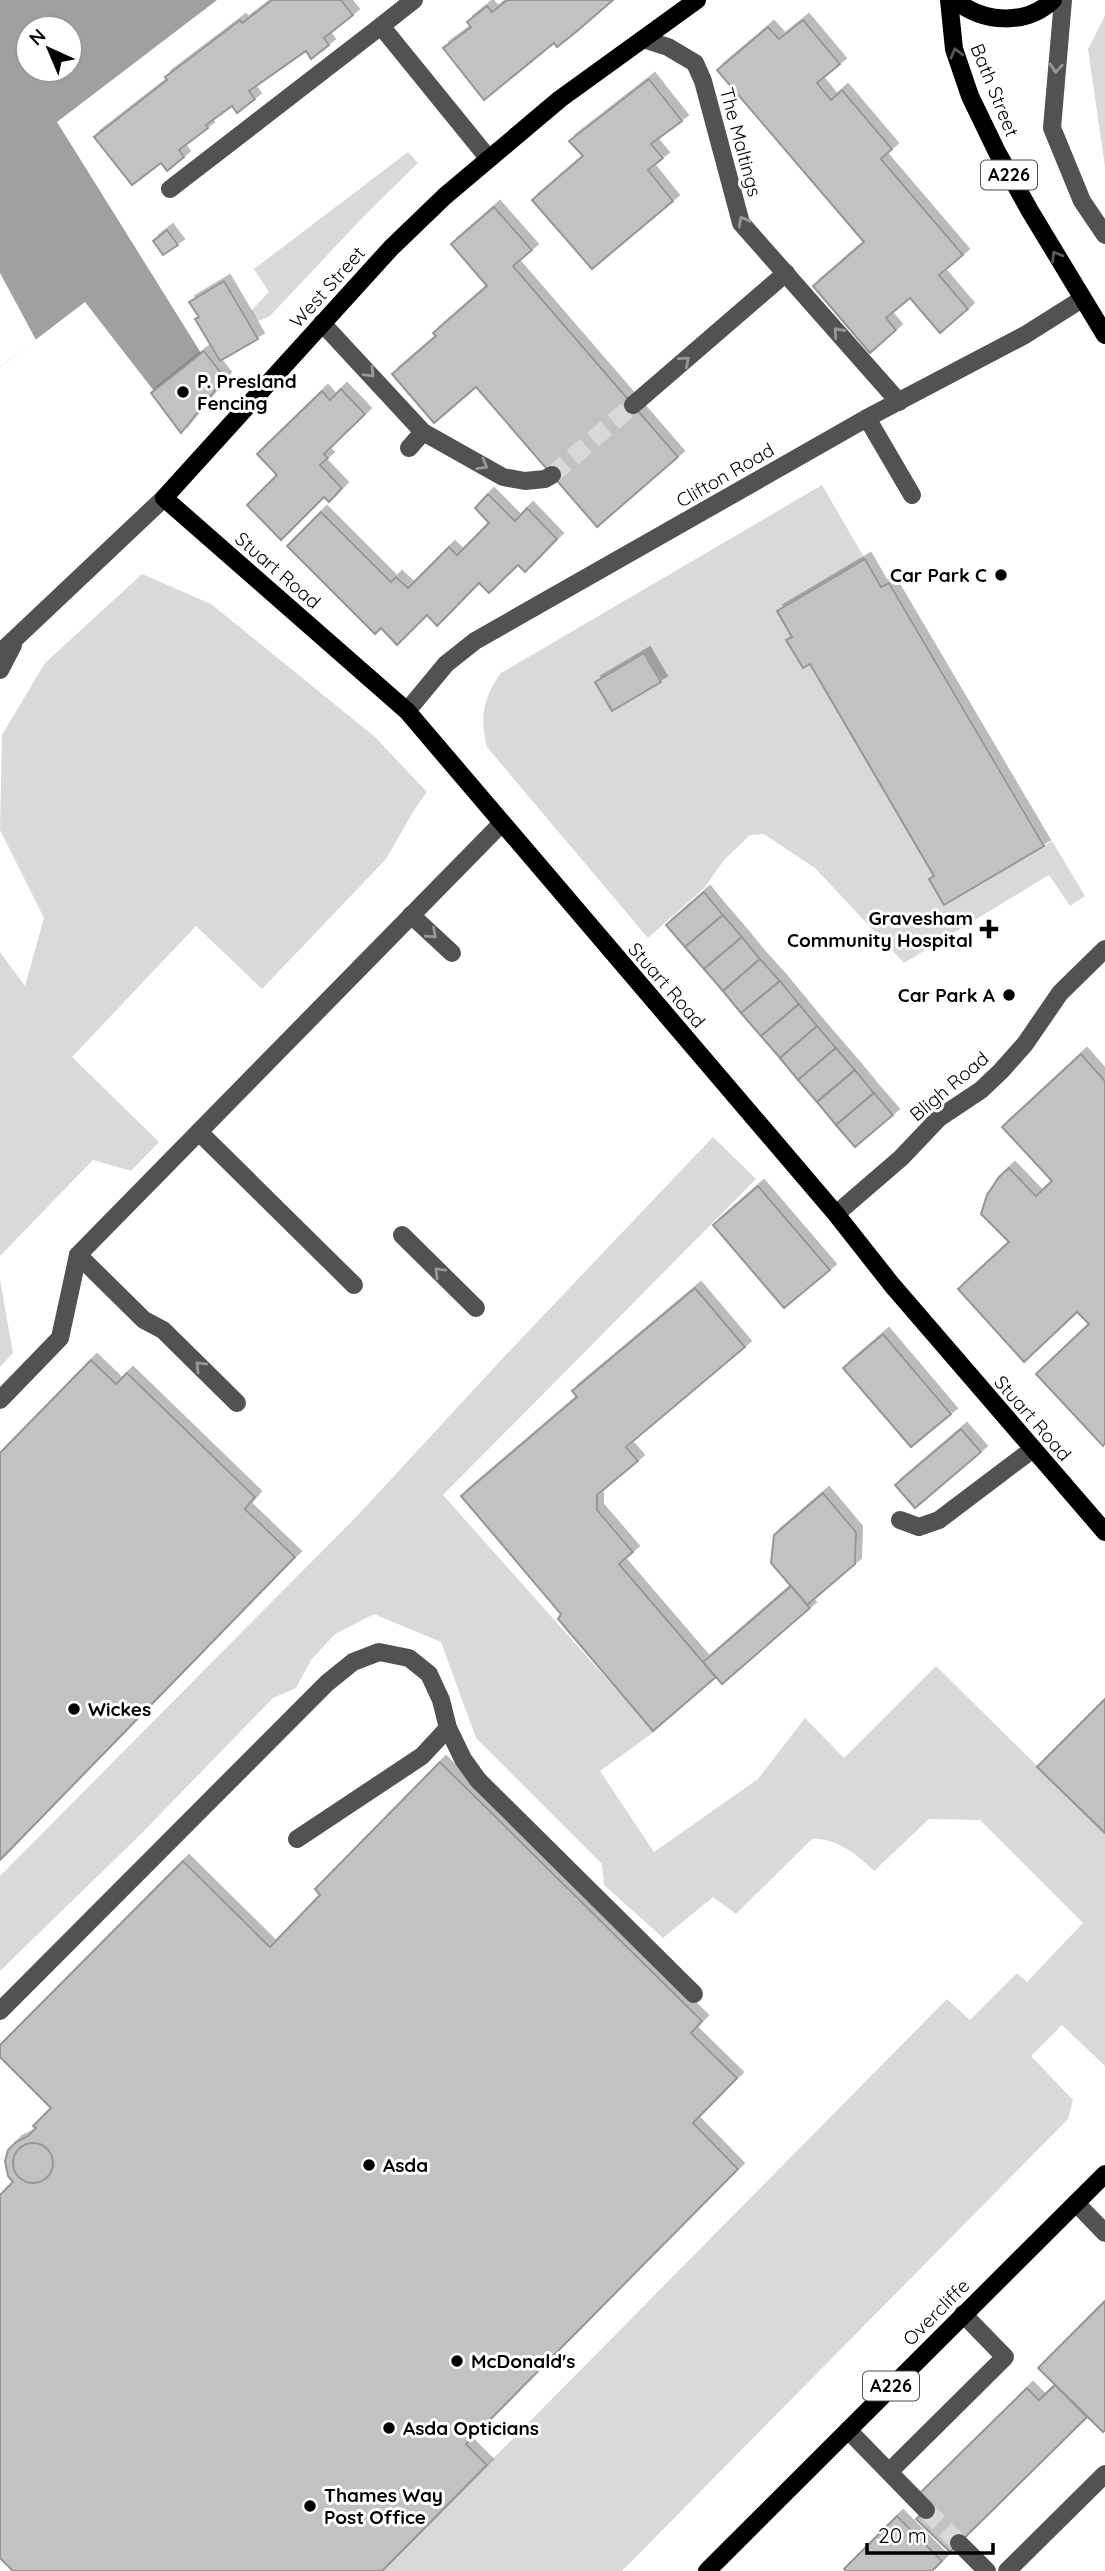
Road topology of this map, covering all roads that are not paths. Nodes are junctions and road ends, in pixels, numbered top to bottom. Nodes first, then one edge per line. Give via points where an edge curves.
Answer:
1 (414, 0) edge
2 (697, 0) edge
3 (949, 0) edge
4 (955, 0) edge
5 (1053, 0) edge
6 (1063, 0) edge
7 (381, 26) junction
8 (643, 39) junction
9 (489, 159) junction
10 (170, 189) dead end
11 (1105, 235) edge
12 (786, 273) junction
13 (1082, 299) junction
14 (323, 323) junction
15 (1105, 335) edge
16 (899, 402) junction
17 (633, 405) tunnel mouth
18 (867, 418) junction
19 (423, 432) junction
20 (409, 448) dead end
21 (552, 475) tunnel mouth
22 (912, 495) dead end
23 (164, 498) junction
24 (18, 636) junction
25 (0, 653) edge
26 (0, 670) edge
27 (407, 711) junction
28 (501, 824) junction
29 (411, 915) junction
30 (1105, 949) edge
31 (452, 953) dead end
32 (199, 1132) junction
33 (836, 1214) junction
34 (402, 1235) dead end
35 (78, 1255) junction
36 (354, 1285) dead end
37 (476, 1308) dead end
38 (0, 1400) edge
39 (237, 1403) dead end
40 (1032, 1449) junction
41 (900, 1520) dead end
42 (1105, 1532) edge
43 (448, 1728) junction
44 (297, 1839) dead end
45 (694, 1994) dead end
46 (0, 2011) edge
47 (1105, 2174) edge
48 (1076, 2203) junction
49 (1105, 2233) edge
50 (964, 2315) junction
51 (848, 2430) junction
52 (889, 2473) junction
53 (1105, 2474) edge
54 (926, 2510) tunnel mouth
55 (959, 2543) tunnel mouth
56 (708, 2571) edge
57 (987, 2571) edge
58 (1007, 2571) edge

1 - 7 street
2 - 8 main road, West Street
13 -> 3 main road, Bath Street / A226 via 970,96 954,49
4 - 5 main road via 986,17 1008,19 1030,15
6 -> 11 street, Bath Street via 1052,128 1082,201
7 - 9 street
7 - 10 street
8 - 9 main road, West Street via 560,99
12 -> 8 street, The Maltings via 741,223 695,63
9 - 14 main road, West Street via 391,248
16 -> 12 street, The Maltings
17 -> 12 street
13 - 15 main road, Bath Street / A226
13 - 16 street, Clifton Road
14 -> 19 street
14 - 23 main road, West Street
16 - 18 street, Clifton Road
18 - 22 street
18 - 27 street, Clifton Road via 475,641 446,664
19 - 20 street
19 -> 21 street via 503,477 525,481
23 - 24 street, West Street
23 - 27 main road, Stuart Road
24 - 25 street, West Street
24 - 26 street, West Street
27 - 28 main road, Stuart Road
28 - 29 street
28 - 33 main road, Stuart Road
29 -> 31 street
29 - 32 street
30 - 33 street, Bligh Road via 1060,993 1025,1044 981,1090 939,1118
32 - 35 street
32 - 36 street
33 - 40 main road, Stuart Road
37 -> 34 street
35 - 38 street via 60,1338
39 -> 35 street via 163,1329 144,1320
40 - 41 street via 939,1520 919,1527
40 - 42 main road, Stuart Road
43 - 44 street via 422,1756
43 - 45 street via 478,1780
43 - 46 street via 429,1674 409,1658 379,1652 353,1662
47 - 48 main road, Overcliffe / A226
48 - 49 street
48 - 50 main road, Overcliffe / A226
50 - 51 main road, Overcliffe / A226
50 - 52 street via 1005,2357
51 - 52 street
51 - 56 main road, Overcliffe / A226
52 - 54 street
53 - 58 street
55 - 57 street

